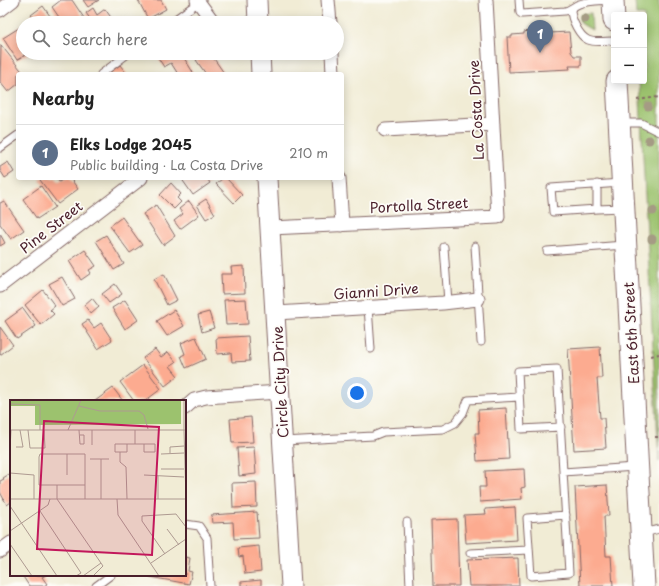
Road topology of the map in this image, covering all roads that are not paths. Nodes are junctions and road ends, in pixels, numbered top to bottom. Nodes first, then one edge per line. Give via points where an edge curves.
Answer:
1 (14, 0) edge
2 (257, 0) edge
3 (328, 0) edge
4 (486, 0) edge
5 (519, 0) edge
6 (198, 1) edge
7 (614, 9) edge
8 (0, 10) edge
9 (571, 10) junction
10 (179, 16) edge
11 (209, 16) edge
12 (258, 16) edge
13 (329, 16) edge
14 (611, 41) edge
15 (120, 60) edge
16 (260, 60) edge
17 (332, 60) edge
18 (104, 72) edge
19 (261, 72) edge
20 (333, 72) edge
21 (617, 84) edge
22 (620, 123) junction
23 (493, 124) junction
24 (385, 130) dead end
25 (659, 132) edge
26 (16, 136) edge
27 (0, 148) edge
28 (138, 180) edge
29 (267, 180) edge
30 (339, 180) edge
31 (623, 182) junction
32 (597, 184) junction
33 (624, 208) junction
34 (597, 209) junction
35 (498, 217) joint
36 (342, 225) junction
37 (271, 228) junction
38 (626, 245) junction
39 (475, 246) dead end
40 (444, 247) dead end
41 (547, 251) dead end
42 (0, 286) edge
43 (478, 299) junction
44 (448, 302) junction
45 (368, 307) junction
46 (276, 313) junction
47 (481, 342) dead end
48 (371, 349) dead end
49 (280, 392) junction
50 (519, 397) junction
51 (186, 407) edge
52 (561, 427) junction
53 (283, 442) junction
54 (637, 467) junction
55 (563, 472) junction
56 (566, 515) junction
57 (407, 522) dead end
58 (186, 524) edge
59 (650, 531) edge
60 (10, 544) edge
61 (529, 550) junction
62 (0, 551) edge
63 (470, 553) dead end
64 (110, 576) edge
65 (96, 586) edge
66 (210, 586) edge
67 (291, 586) edge
68 (410, 586) edge
69 (644, 586) edge

1 - 8 street
2 - 12 street
3 - 13 street
4 - 23 street, La Costa Drive
5 - 9 lane via 522,14
6 - 10 lane
6 - 11 street
7 - 9 lane via 593,1 578,4
9 - 14 lane via 572,19 585,38 589,41
15 - 18 lane
16 - 19 street
17 - 20 street
21 - 22 main road, East 6th Street
22 - 25 lane via 642,123
22 - 31 main road, East 6th Street
23 - 24 street
23 - 35 street, La Costa Drive
26 - 27 lane
28 - 42 street, Pine Street
29 - 37 street, Circle City Drive
30 - 36 street
31 - 32 lane
31 - 33 main road, East 6th Street
32 - 34 lane
32 - 34 lane via 551,188 553,212
33 - 34 lane
33 - 38 main road, East 6th Street
35 - 36 street, Portolla Street
36 - 37 street, Portolla Street
37 - 46 street, Circle City Drive
38 - 41 lane
38 - 54 main road, East 6th Street
39 - 43 lane
40 - 44 lane
43 - 44 street, Gianni Drive
43 - 47 lane
44 - 45 street, Gianni Drive
45 - 46 street, Gianni Drive
45 - 48 lane
46 - 49 street, Circle City Drive
49 - 51 street via 206,397 194,400
49 - 53 street, Circle City Drive
50 - 52 lane via 521,429
50 - 52 lane via 518,371 557,369
50 - 53 lane via 468,400 455,424 443,429
52 - 55 lane
53 - 67 street, Circle City Drive
54 - 55 lane
54 - 59 main road, East 6th Street
55 - 56 lane
56 - 61 lane via 527,518
56 - 61 lane via 569,573 531,576
57 - 68 lane
58 - 66 lane via 199,526 207,538
59 - 69 main road, East 6th Street
60 - 62 street
61 - 63 lane
64 - 65 lane

